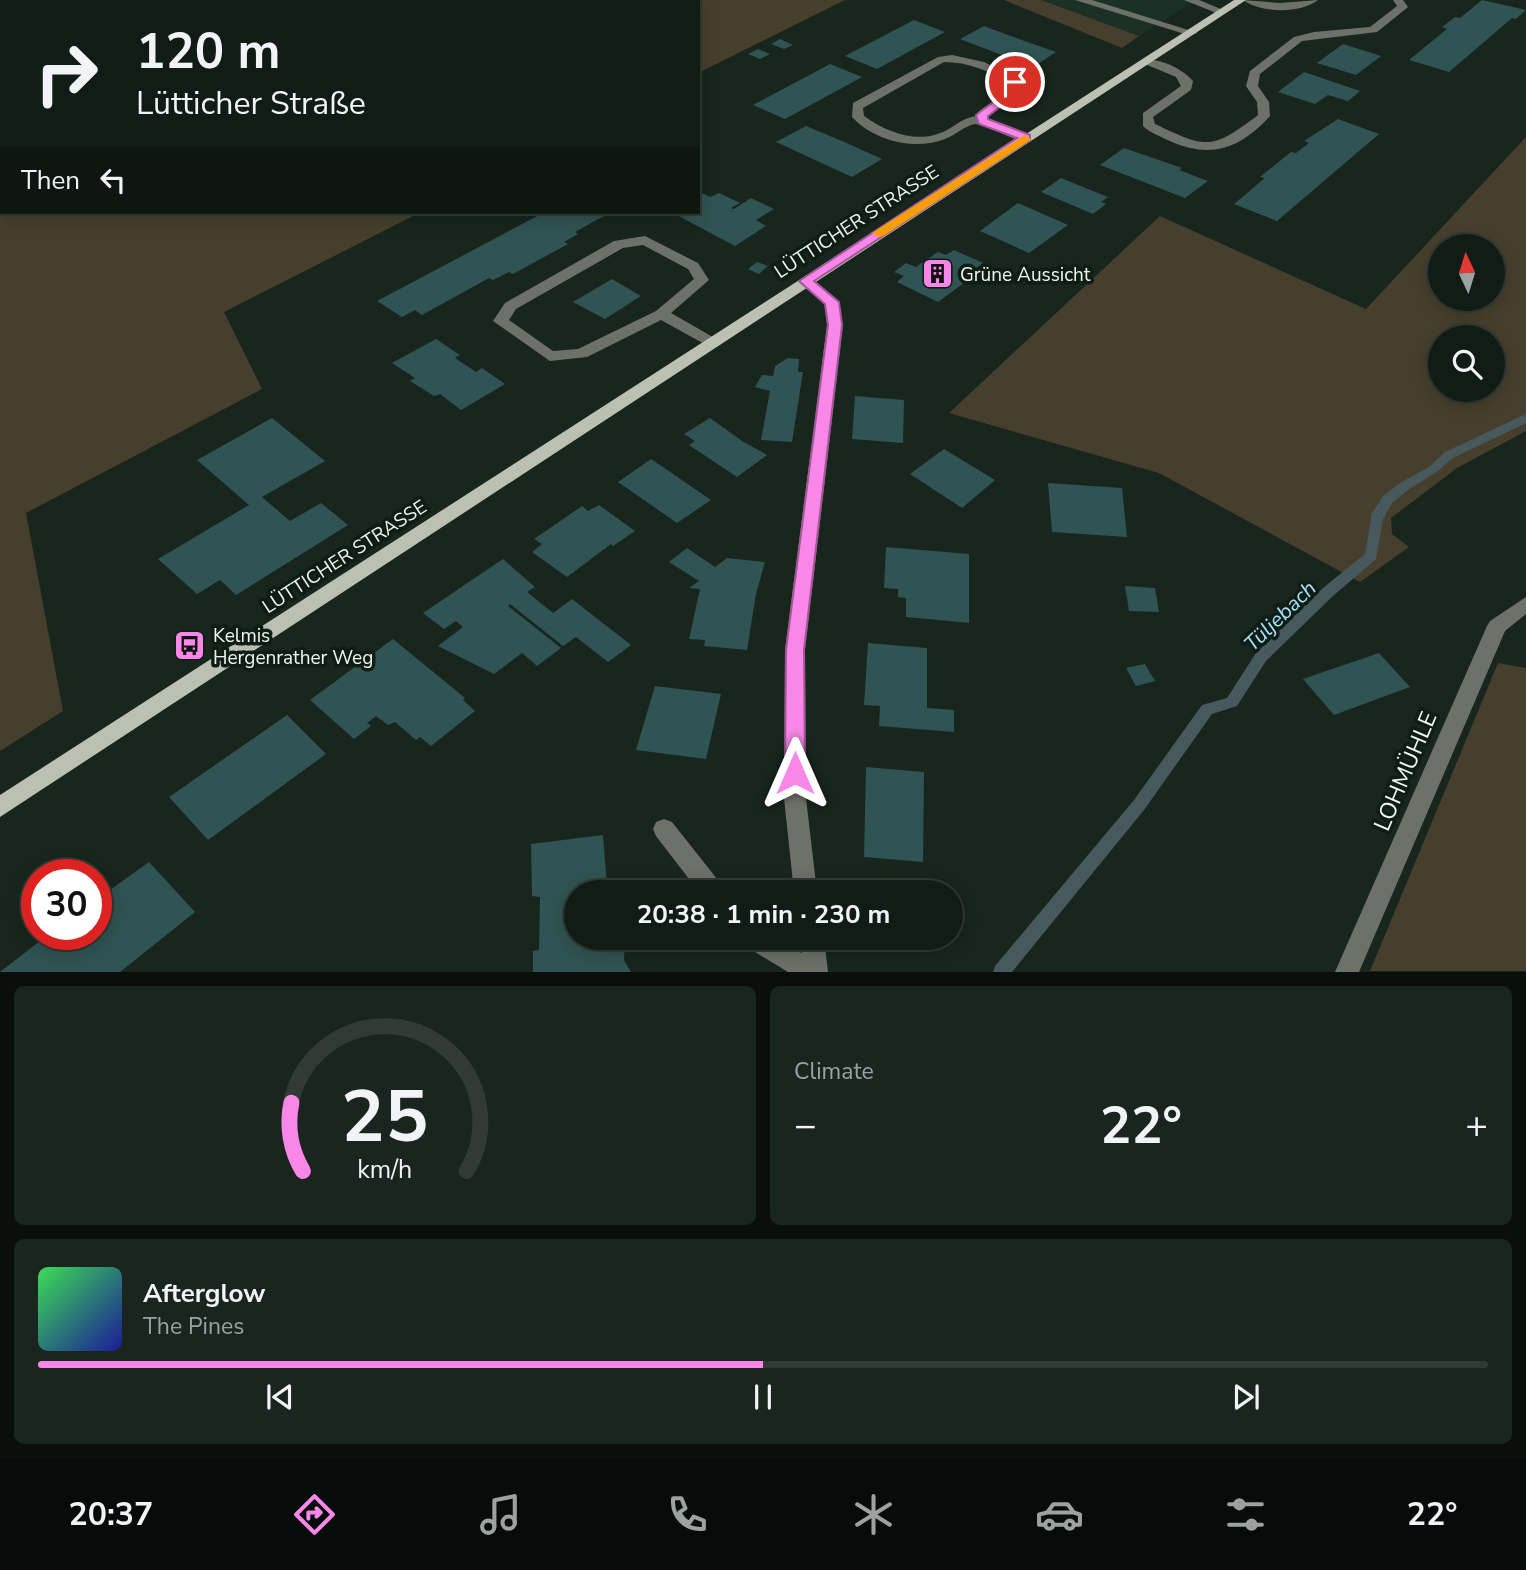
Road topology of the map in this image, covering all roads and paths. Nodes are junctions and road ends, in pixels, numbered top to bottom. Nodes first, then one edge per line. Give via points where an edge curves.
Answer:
1 (1080, 0) edge
2 (1189, 0) edge
3 (1241, 0) edge
4 (1248, 0) edge
5 (1312, 0) edge
6 (1398, 0) edge
7 (1223, 12) junction
8 (1192, 33) junction
9 (1149, 62) junction
10 (983, 121) junction
11 (1026, 138) junction
12 (806, 281) junction
13 (661, 314) junction
14 (713, 343) junction
15 (1526, 604) edge
16 (0, 807) edge
17 (664, 830) dead end
18 (704, 880) edge
19 (805, 880) edge
20 (775, 950) edge
21 (813, 950) edge
22 (814, 971) edge
23 (1347, 971) edge

1 - 8 street
2 - 7 street
3 - 7 main road, LÜTTICHER STRASSE
4 - 5 street via 1274,8 1295,8
6 - 9 street via 1403,8 1373,30 1298,39 1254,73 1252,86 1264,116 1222,146 1203,146 1149,126 1147,116 1187,87 1180,74
7 - 8 main road, LÜTTICHER STRASSE
8 - 9 main road, LÜTTICHER STRASSE
9 - 11 main road, LÜTTICHER STRASSE
10 - 10 street, LÜTTICHER STRASSE via 968,121 931,140 905,141 873,130 858,117 857,106 942,59 958,58 998,71 1015,82 1013,93 982,115
10 - 11 street
11 - 12 main road, LÜTTICHER STRASSE
12 - 14 main road, LÜTTICHER STRASSE
12 - 19 street via 832,302 835,325 795,650 795,798
13 - 13 street via 702,280 693,266 645,240 619,244 510,306 501,321 550,356 582,354
13 - 14 street
14 - 16 main road, LÜTTICHER STRASSE
15 - 23 street, LOHMÜHLE via 1497,626
17 - 18 street
20 - 22 street
21 - 22 street

